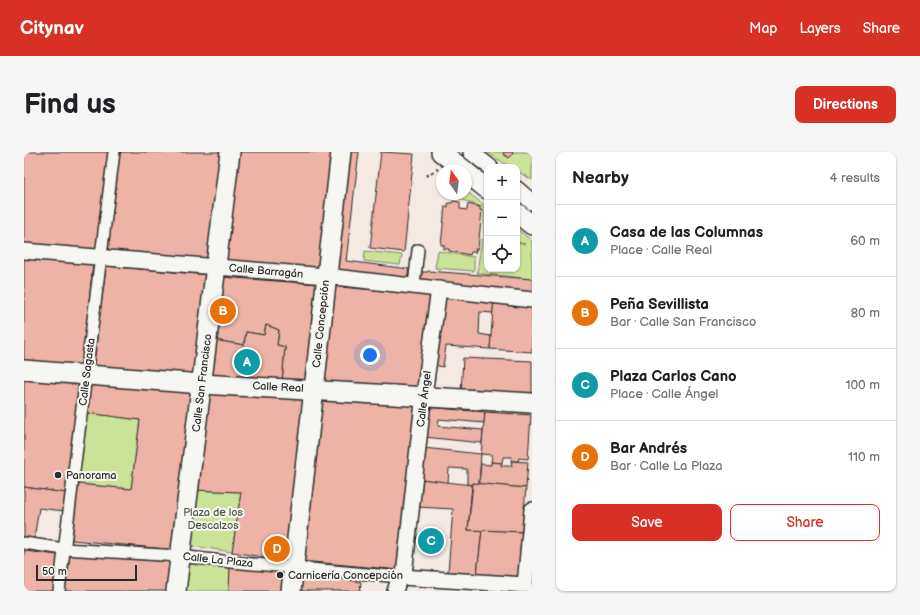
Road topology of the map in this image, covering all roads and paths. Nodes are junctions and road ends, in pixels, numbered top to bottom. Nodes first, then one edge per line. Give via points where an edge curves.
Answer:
1 (114, 152) edge
2 (230, 152) edge
3 (341, 152) edge
4 (441, 152) edge
5 (471, 152) edge
6 (456, 164) edge
7 (486, 164) edge
8 (472, 177) edge
9 (484, 187) edge
10 (520, 192) edge
11 (532, 202) edge
12 (520, 215) edge
13 (532, 225) edge
14 (418, 250) dead end
15 (24, 251) edge
16 (100, 258) junction
17 (216, 267) junction
18 (326, 276) junction
19 (414, 285) junction
20 (439, 289) junction
21 (532, 300) edge
22 (24, 370) edge
23 (87, 375) junction
24 (202, 384) junction
25 (313, 389) junction
26 (424, 396) junction
27 (532, 403) edge
28 (532, 510) edge
29 (531, 527) edge
30 (24, 543) edge
31 (64, 549) junction
32 (179, 556) junction
33 (294, 568) junction
34 (401, 577) junction
35 (527, 587) edge
36 (59, 591) edge
37 (176, 591) edge
38 (291, 591) edge
39 (395, 591) edge

1 - 16 street, Calle Sagasta
2 - 17 street, Calle San Francisco
3 - 18 street, Calle Concepción
4 - 6 street
5 - 7 street
8 - 9 street
10 - 11 street
12 - 13 street
14 - 19 street
15 - 16 street, Calle Barragán
16 - 17 street, Calle Barragán
16 - 23 street, Calle Sagasta
17 - 18 street, Calle Barragán
17 - 24 street, Calle San Francisco
18 - 19 street, Calle Barragán
18 - 25 street, Calle Concepción
19 - 20 street, Calle Barragán
20 - 21 street, Calle Barragán
20 - 26 street, Calle Ángel
22 - 23 street, Calle Real
23 - 24 street, Calle Real
23 - 31 street, Calle Sagasta
24 - 25 street, Calle Real
24 - 32 street, Calle San Francisco
25 - 26 street, Calle Real
25 - 33 street, Calle Concepción
26 - 27 street, Calle Real
26 - 34 street, Calle Ángel via 404,575
28 - 29 street
29 - 35 street
30 - 31 street, Calle La Plaza
31 - 32 street, Calle La Plaza
31 - 36 street, Calle Sagasta
32 - 33 street, Calle La Plaza
32 - 37 street, Calle San Francisco
33 - 34 street, Calle La Plaza
33 - 38 street, Calle Concepción
34 - 35 street, Calle La Plaza
34 - 39 street, Calle Ángel

